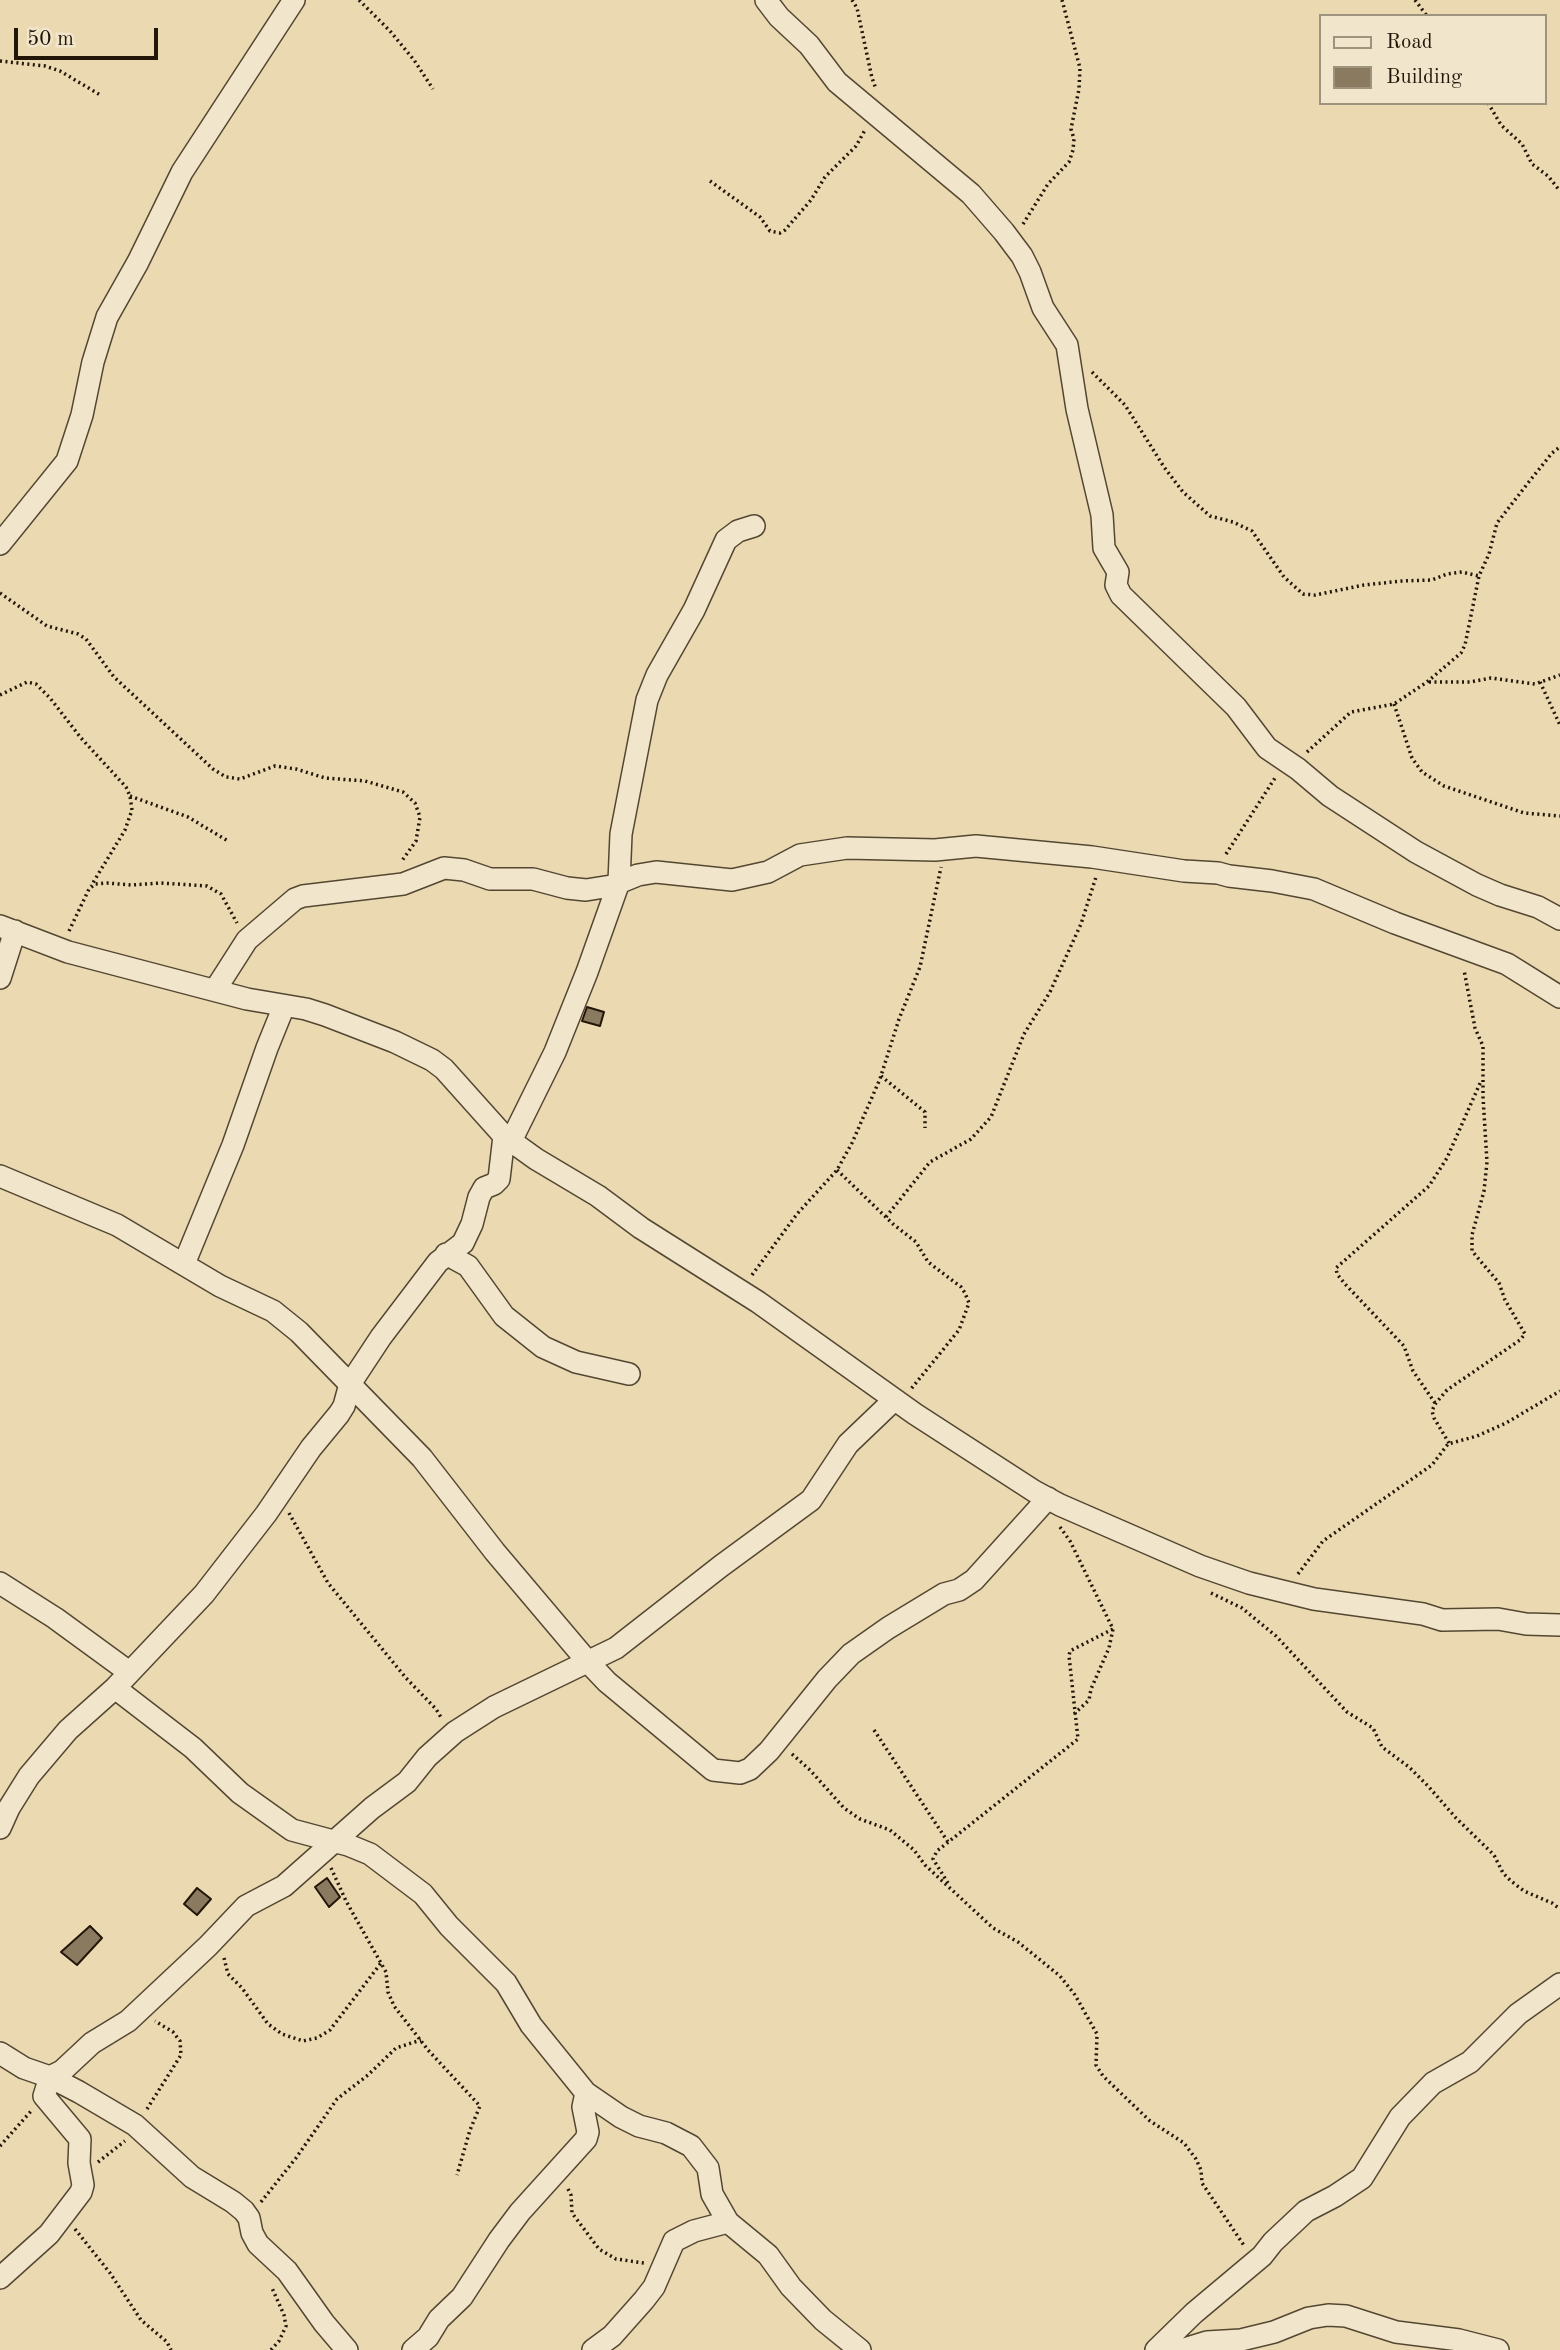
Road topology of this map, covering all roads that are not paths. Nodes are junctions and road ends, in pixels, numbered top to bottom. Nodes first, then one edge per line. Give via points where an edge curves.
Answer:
1 (293, 0) edge
2 (766, 0) edge
3 (754, 526) dead end
4 (0, 544) edge
5 (619, 883) junction
6 (1560, 919) edge
7 (8, 929) edge
8 (0, 978) edge
9 (215, 990) junction
10 (1560, 997) edge
11 (285, 1006) junction
12 (507, 1138) junction
13 (0, 1176) edge
14 (446, 1255) junction
15 (184, 1264) junction
16 (629, 1374) dead end
17 (350, 1384) junction
18 (894, 1400) junction
19 (1046, 1501) junction
20 (0, 1583) edge
21 (1560, 1625) edge
22 (588, 1662) junction
23 (122, 1680) junction
24 (0, 1828) edge
25 (329, 1846) junction
26 (1560, 1984) edge
27 (0, 2053) edge
28 (47, 2085) junction
29 (586, 2093) junction
30 (728, 2222) junction
31 (0, 2278) edge
32 (347, 2350) edge
33 (413, 2350) edge
34 (593, 2350) edge
35 (860, 2350) edge
36 (1156, 2350) edge
37 (1181, 2350) edge
38 (1498, 2350) edge

1 - 4 street via 182,172 107,317 66,461
2 - 6 street via 809,44 837,82 873,103 971,194 1022,257 1043,308 1067,345 1102,515 1104,548 1118,572 1118,591 1236,707 1267,748 1330,796 1416,852 1488,890
3 - 5 street via 726,540 647,700 621,834
5 - 9 street via 586,890 533,879 490,879 444,867 403,884 303,896 247,940
5 - 10 street via 656,872 732,880 768,872 800,855 847,848 976,846 1102,858 1314,889 1507,964
5 - 12 street via 555,1052
7 - 8 street
7 - 9 street via 60,949
9 - 11 street
11 - 12 street via 326,1015 432,1060
11 - 15 street
12 - 14 street via 499,1178 479,1197 463,1243
12 - 18 street via 741,1291
13 - 15 street via 117,1225
14 - 16 street via 468,1266 504,1316 543,1347 576,1362
14 - 17 street
15 - 17 street via 274,1311
17 - 22 street via 422,1458
17 - 23 street via 341,1411 204,1594
18 - 19 street
18 - 22 street via 848,1444 811,1500 616,1648
19 - 21 street via 1200,1566 1314,1600 1442,1620
19 - 22 street via 974,1580 851,1654 777,1742 740,1773 713,1770
20 - 23 street via 55,1618
22 - 25 street via 494,1707 455,1732 407,1782
23 - 24 street via 68,1730 29,1776
23 - 25 street via 240,1793 292,1830
25 - 28 street via 284,1886 250,1903 139,2010 92,2043
25 - 29 street via 370,1854 423,1894 506,1983 531,2025
26 - 36 street via 1518,2014 1470,2062 1433,2083 1400,2118 1362,2178 1306,2211
27 - 28 street
28 - 31 street via 62,2120 80,2137 81,2192 33,2250
28 - 32 street via 136,2126 192,2177 233,2202 249,2218 258,2244 287,2271
29 - 30 street via 621,2117 691,2147 708,2168 712,2194
29 - 33 street via 583,2113 588,2135 499,2240 462,2298
30 - 34 street via 674,2241 645,2300
30 - 35 street via 768,2255 815,2312
37 - 38 street via 1207,2342 1241,2340 1328,2315

